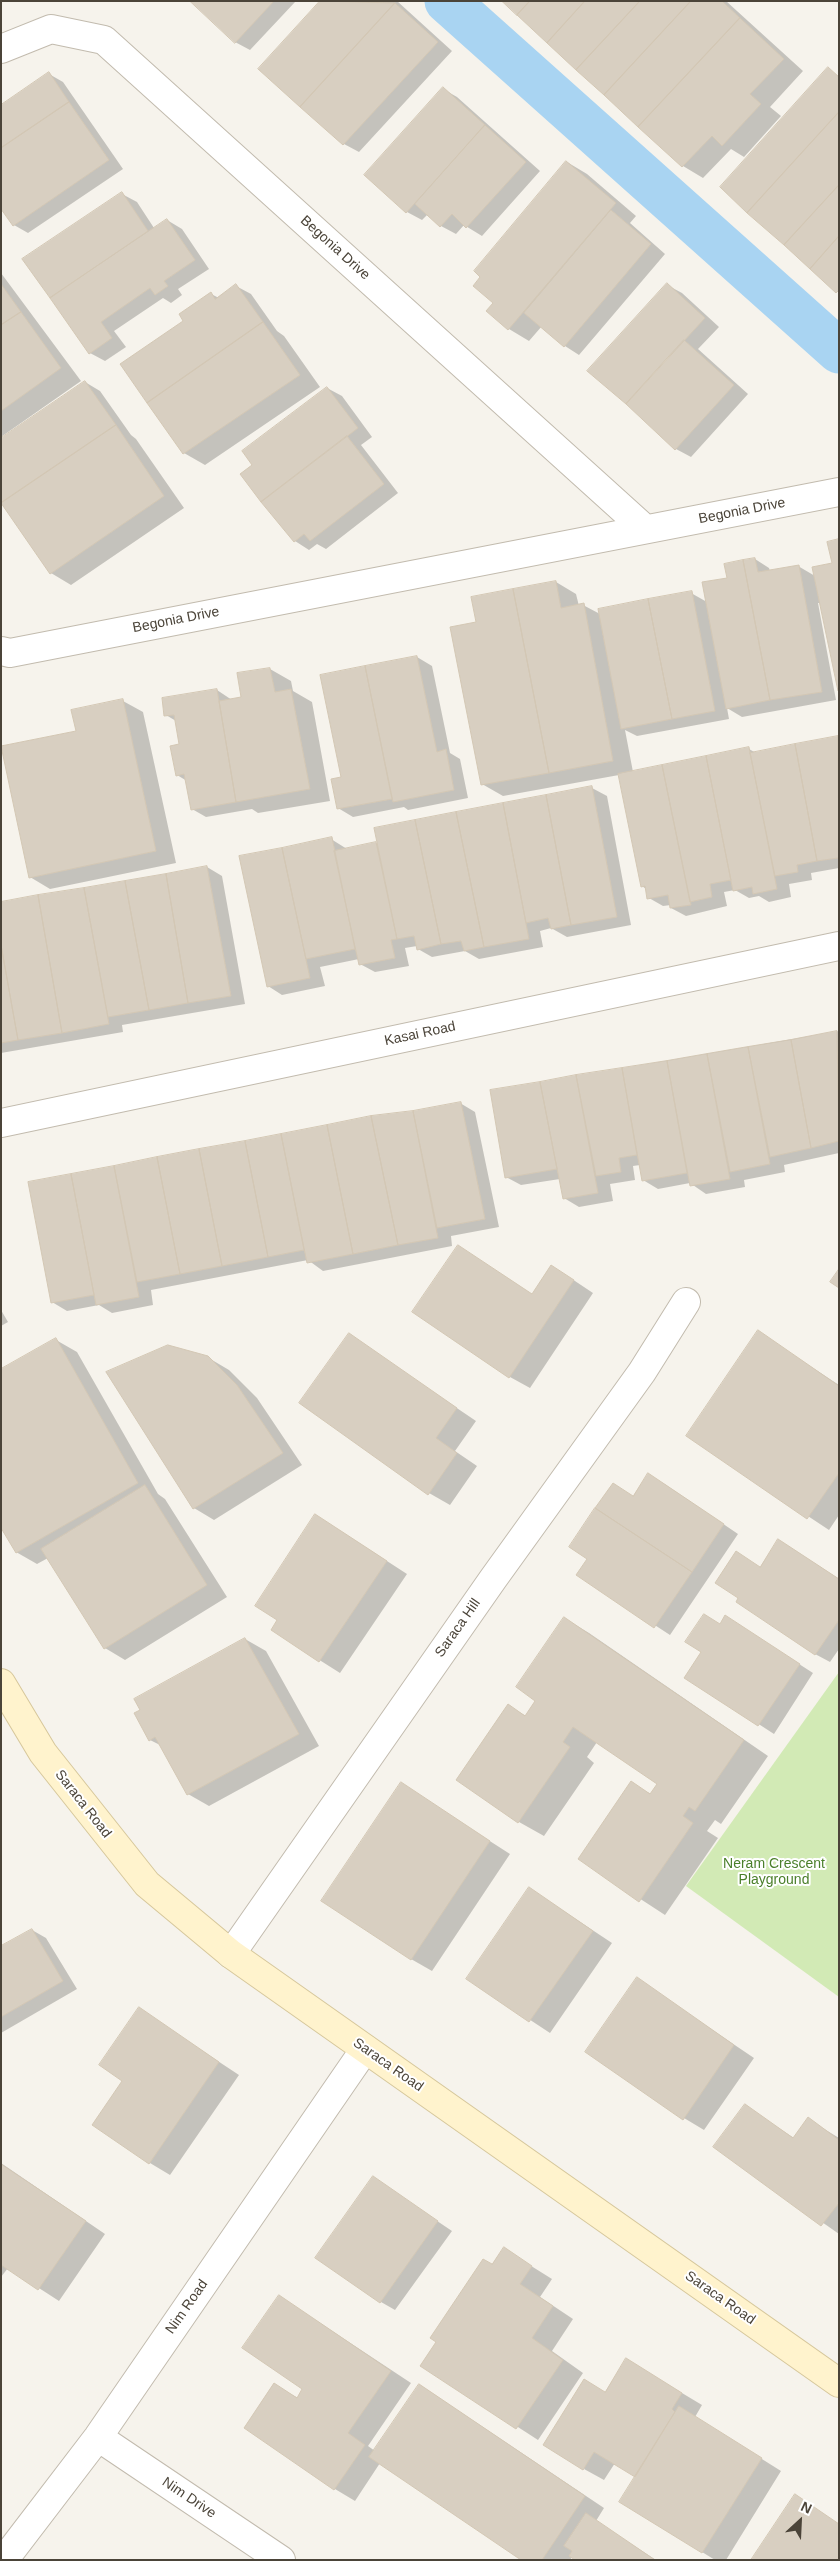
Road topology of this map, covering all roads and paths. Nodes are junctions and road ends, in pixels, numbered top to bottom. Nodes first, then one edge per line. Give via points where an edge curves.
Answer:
1 (1, 49) edge
2 (839, 492) edge
3 (645, 529) junction
4 (1, 651) edge
5 (839, 946) edge
6 (1, 1123) edge
7 (686, 1302) dead end
8 (1, 1683) edge
9 (231, 1954) junction
10 (365, 2049) junction
11 (839, 2383) edge
12 (98, 2436) junction
13 (4, 2560) edge
14 (281, 2560) edge

1 - 3 street, Begonia Drive via 51,29 104,40
2 - 3 street, Begonia Drive
3 - 4 street, Begonia Drive via 10,653
5 - 6 street, Kasai Road
7 - 9 street, Saraca Hill via 642,1372
8 - 9 street, Saraca Road via 43,1753 147,1884
9 - 10 street, Saraca Road
10 - 11 street, Saraca Road
10 - 12 street, Nim Road
12 - 13 street, Nim Road
12 - 14 street, Nim Drive

